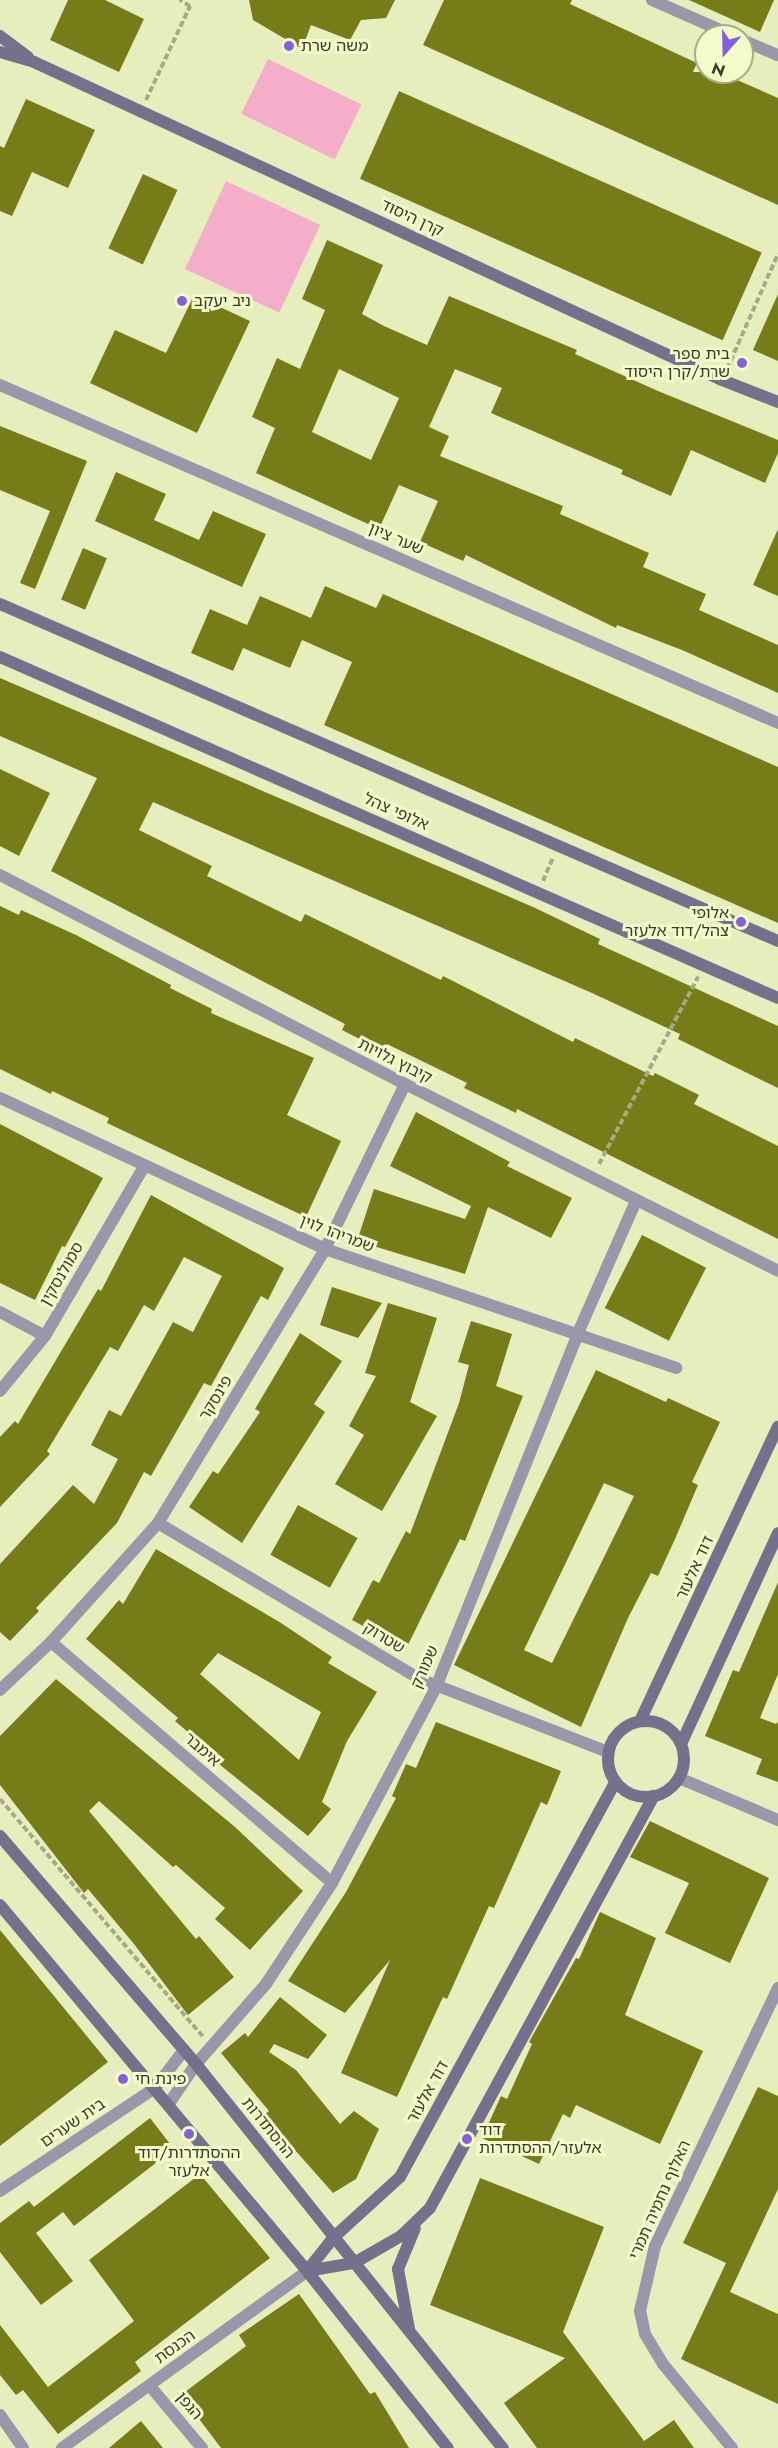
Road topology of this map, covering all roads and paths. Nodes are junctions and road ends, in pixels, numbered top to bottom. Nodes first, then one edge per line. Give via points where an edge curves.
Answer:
1 (180, 0) edge
2 (652, 0) edge
3 (707, 24) edge
4 (0, 36) edge
5 (754, 44) edge
6 (0, 52) edge
7 (778, 55) edge
8 (34, 62) junction
9 (141, 111) junction
10 (778, 254) edge
11 (722, 380) junction
12 (0, 385) edge
13 (778, 402) edge
14 (0, 604) edge
15 (0, 657) edge
16 (778, 723) edge
17 (558, 845) junction
18 (0, 875) edge
19 (538, 893) junction
20 (778, 941) edge
21 (704, 966) junction
22 (778, 998) edge
23 (405, 1084) junction
24 (0, 1098) edge
25 (143, 1168) junction
26 (591, 1178) junction
27 (636, 1201) junction
28 (325, 1250) junction
29 (778, 1271) edge
30 (0, 1312) edge
31 (578, 1333) junction
32 (45, 1336) junction
33 (676, 1368) dead end
34 (0, 1391) edge
35 (778, 1427) edge
36 (158, 1523) junction
37 (778, 1533) edge
38 (51, 1642) junction
39 (436, 1686) junction
40 (0, 1690) edge
41 (640, 1721) junction
42 (681, 1744) junction
43 (608, 1752) junction
44 (679, 1778) junction
45 (615, 1782) junction
46 (654, 1796) junction
47 (0, 1799) edge
48 (778, 1820) edge
49 (0, 1836) edge
50 (332, 1883) junction
51 (0, 1905) edge
52 (778, 1988) edge
53 (211, 2047) junction
54 (184, 2050) junction
55 (196, 2064) junction
56 (155, 2088) junction
57 (168, 2105) junction
58 (0, 2192) edge
59 (430, 2208) junction
60 (334, 2237) junction
61 (354, 2263) junction
62 (308, 2271) junction
63 (409, 2330) junction
64 (150, 2386) junction
65 (0, 2415) edge
66 (22, 2448) edge
67 (62, 2448) edge
68 (202, 2448) edge
69 (448, 2448) edge
70 (503, 2448) edge
71 (732, 2448) edge

1 - 9 path via 190,6
2 - 3 street
4 - 8 street, קרן היסוד
5 - 7 street
6 - 8 street, קרן היסוד
8 - 9 street, קרן היסוד
9 - 11 street, קרן היסוד
10 - 11 path
11 - 13 street, קרן היסוד
12 - 16 street, שער ציון
14 - 17 street, אלופי צהל
15 - 19 street, אלופי צהל
17 - 19 path
17 - 20 street, אלופי צהל
18 - 23 street, קיבוץ גלויות
19 - 21 street, אלופי צהל
21 - 22 street, אלופי צהל
21 - 26 path
23 - 26 street, קיבוץ גלויות
23 - 28 street, פינסקר
24 - 25 street, שמריהו לוין
25 - 28 street, שמריהו לוין
25 - 32 street, סמולנסקין
26 - 27 street, קיבוץ גלויות
27 - 29 street, קיבוץ גלויות
27 - 31 street, שמורק
28 - 31 street, שמריהו לוין
28 - 36 street, פינסקר
30 - 32 street
31 - 33 street, שמריהו לוין
31 - 39 street, שמורק
32 - 34 street, סמולנסקין
35 - 41 street, דוד אלעזר
36 - 38 street, פינסקר
36 - 39 street, שטרוק
37 - 42 street
38 - 40 street, פינסקר
38 - 50 street, אימבר
39 - 43 street, שטרוק
39 - 50 street, שמורק
41 - 42 street via 664,1726
41 - 43 street via 619,1732
42 - 44 street via 684,1755
43 - 45 street via 607,1763
44 - 46 street
44 - 48 street
45 - 46 street via 632,1795
45 - 60 street, דוד אלעזר via 400,2176
46 - 59 street
47 - 53 path
49 - 54 street, ההסתדרות
50 - 53 street, שמורק via 266,1984
51 - 56 street
52 - 71 street, האלוף נחמיה תמרי via 655,2246 640,2311 645,2334 663,2364
53 - 55 street, שמורק
54 - 55 street, ההסתדרות
54 - 56 street, בית שערים
55 - 57 street, שמורק
55 - 60 street, ההסתדרות
56 - 57 street
56 - 58 street, בית שערים
57 - 62 street
59 - 61 street via 401,2235
59 - 63 street via 408,2236 398,2269
60 - 61 street, ההסתדרות
60 - 62 street, דוד אלעזר
61 - 62 street
61 - 63 street, ההסתדרות
62 - 64 street, הכנסת
62 - 69 street
63 - 70 street, ההסתדרות
64 - 67 street, הכנסת
64 - 68 street, הגפן
65 - 66 street

